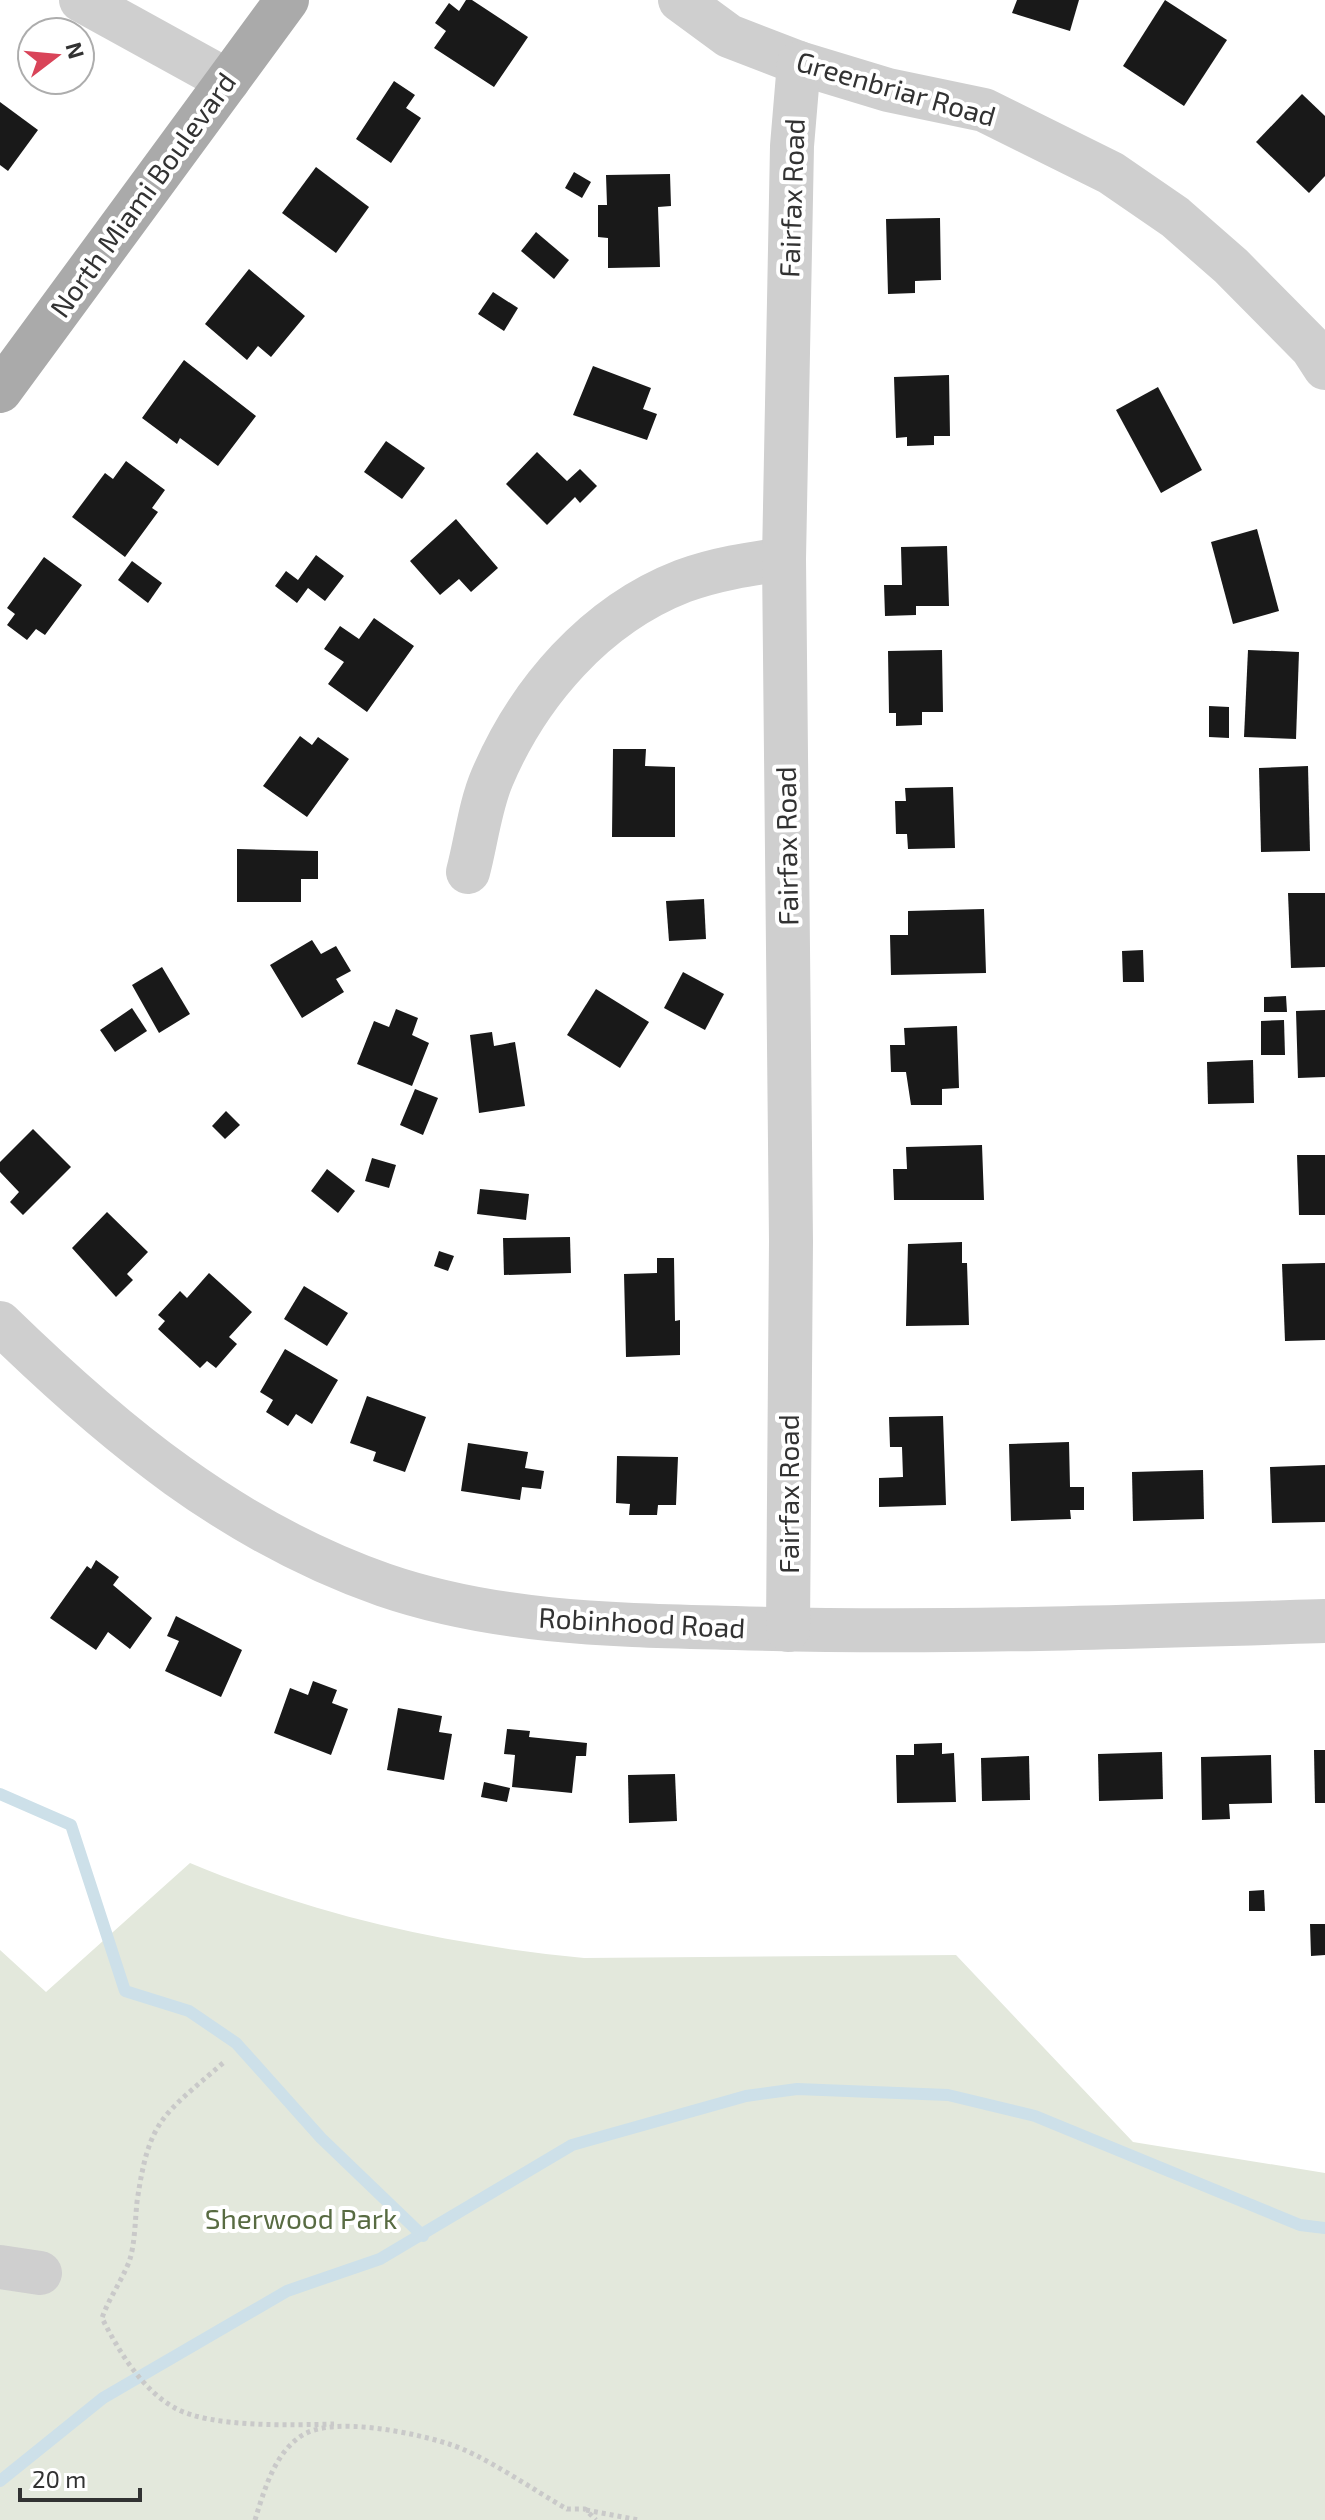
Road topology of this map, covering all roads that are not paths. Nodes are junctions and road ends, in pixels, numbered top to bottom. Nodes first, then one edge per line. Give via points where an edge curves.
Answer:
1 (81, 0) edge
2 (287, 0) edge
3 (680, 0) edge
4 (799, 63) junction
5 (228, 81) junction
6 (1325, 368) edge
7 (0, 391) edge
8 (784, 559) junction
9 (468, 872) dead end
10 (0, 1323) edge
11 (1325, 1621) edge
12 (788, 1630) junction

1 - 5 street
2 - 5 main road, North Miami Boulevard
3 - 4 street, Greenbriar Road via 729,36
4 - 6 street, Greenbriar Road via 888,90 984,110 1111,173 1175,217 1231,266
4 - 8 street, Fairfax Road via 792,146
5 - 7 main road, North Miami Boulevard
8 - 9 street via 719,569 680,582 631,609 553,674 520,721 491,780
8 - 12 street, Fairfax Road via 791,1241
10 - 12 street, Robinhood Road via 167,1471 276,1538 382,1584 449,1605 576,1624
11 - 12 street, Robinhood Road

